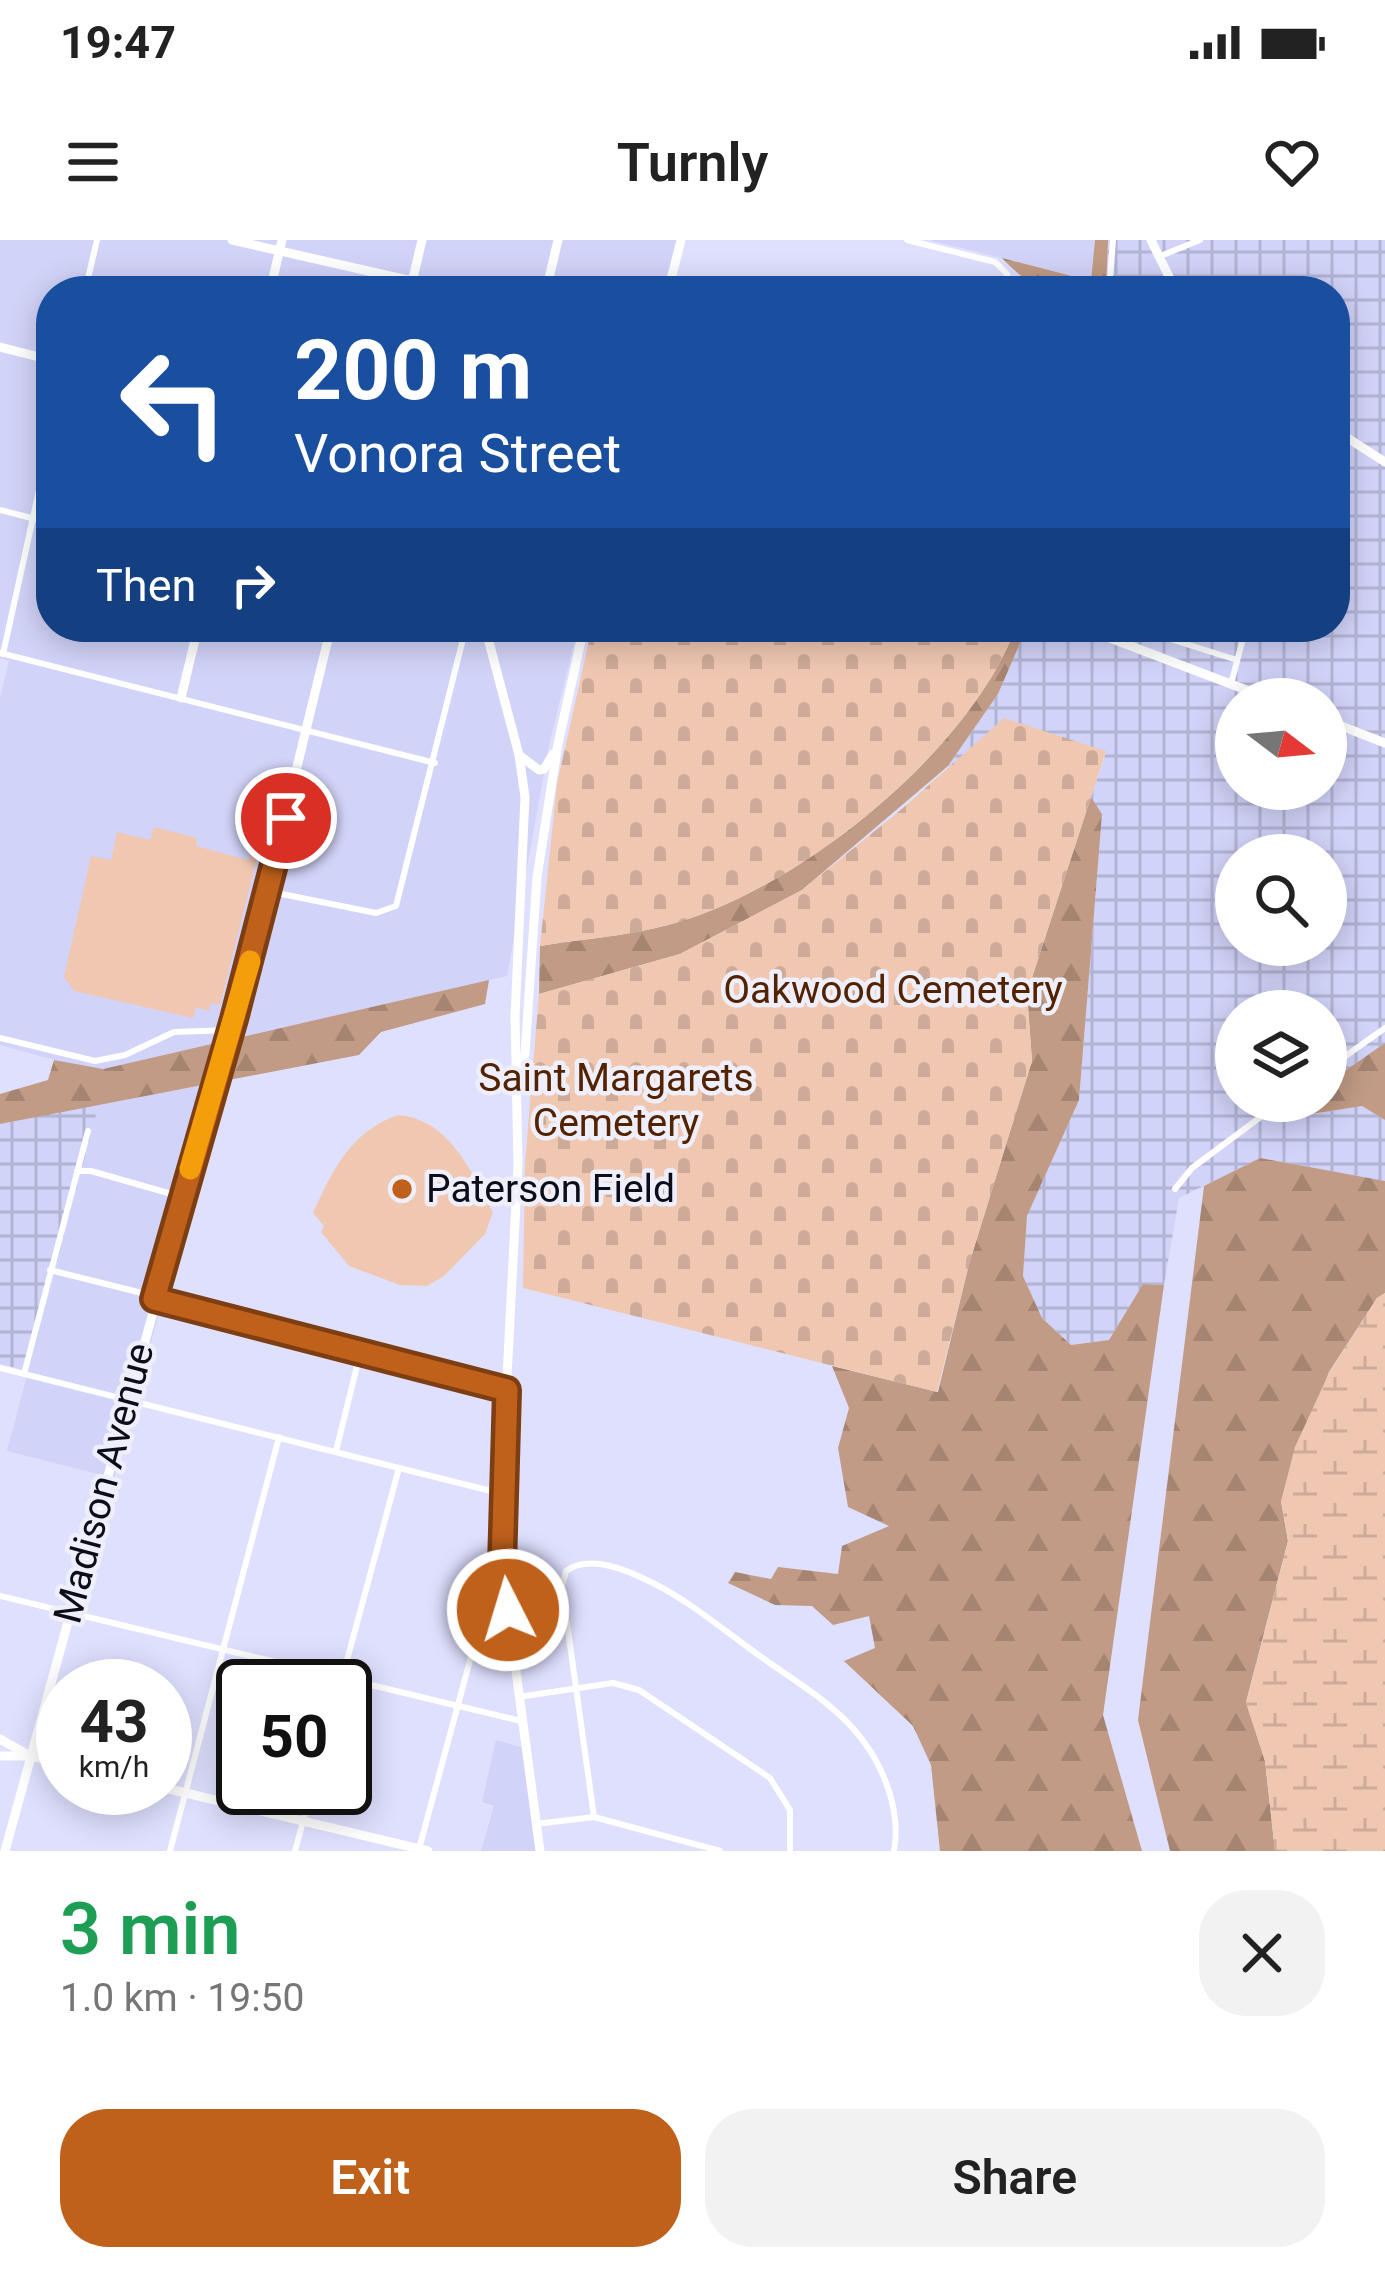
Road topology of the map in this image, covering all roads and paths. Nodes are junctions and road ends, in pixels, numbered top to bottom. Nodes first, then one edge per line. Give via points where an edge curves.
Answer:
1 (97, 240) edge
2 (232, 240) edge
3 (422, 240) edge
4 (558, 240) edge
5 (681, 240) edge
6 (907, 240) edge
7 (1113, 240) edge
8 (1151, 240) edge
9 (1201, 240) edge
10 (945, 245) edge
11 (281, 246) edge
12 (1158, 257) junction
13 (89, 276) edge
14 (274, 276) edge
15 (378, 276) edge
16 (413, 276) edge
17 (550, 276) edge
18 (672, 276) edge
19 (1007, 276) edge
20 (1109, 276) edge
21 (1168, 276) edge
22 (0, 347) edge
23 (36, 356) edge
24 (1350, 440) edge
25 (1385, 462) edge
26 (36, 501) edge
27 (0, 510) edge
28 (32, 518) junction
29 (36, 519) edge
30 (194, 642) edge
31 (329, 642) edge
32 (463, 642) edge
33 (489, 642) edge
34 (577, 642) edge
35 (1120, 642) edge
36 (1187, 642) edge
37 (1242, 642) edge
38 (2, 653) edge
39 (1237, 660) junction
40 (1215, 678) edge
41 (1232, 678) edge
42 (181, 698) junction
43 (1347, 728) edge
44 (308, 730) junction
45 (1385, 742) edge
46 (558, 744) junction
47 (519, 755) junction
48 (435, 763) junction
49 (267, 891) junction
50 (522, 910) junction
51 (534, 911) junction
52 (1385, 1028) edge
53 (231, 1030) junction
54 (0, 1038) edge
55 (1347, 1055) edge
56 (519, 1071) junction
57 (1254, 1122) edge
58 (88, 1131) dead end
59 (77, 1171) junction
60 (1174, 1189) dead end
61 (182, 1198) junction
62 (50, 1270) junction
63 (154, 1299) junction
64 (360, 1354) junction
65 (0, 1368) edge
66 (24, 1374) junction
67 (507, 1390) junction
68 (127, 1397) junction
69 (279, 1437) junction
70 (336, 1451) junction
71 (399, 1468) junction
72 (503, 1494) junction
73 (502, 1566) junction
74 (0, 1596) edge
75 (69, 1613) junction
76 (225, 1650) junction
77 (257, 1659) edge
78 (347, 1659) edge
79 (576, 1688) junction
80 (372, 1689) edge
81 (518, 1697) junction
82 (457, 1707) junction
83 (521, 1721) junction
84 (0, 1739) edge
85 (0, 1756) edge
86 (30, 1756) junction
87 (36, 1757) edge
88 (192, 1771) edge
89 (192, 1794) edge
90 (180, 1815) edge
91 (305, 1815) edge
92 (594, 1816) junction
93 (303, 1821) junction
94 (536, 1824) junction
95 (422, 1850) edge
96 (4, 1851) edge
97 (170, 1851) edge
98 (295, 1851) edge
99 (539, 1851) edge
100 (720, 1851) edge
101 (790, 1851) edge
102 (894, 1851) edge

1 - 13 street
2 - 11 main road
3 - 16 main road
4 - 17 main road
5 - 18 main road
6 - 10 street
7 - 20 street
8 - 12 main road
9 - 12 street
10 - 19 street via 995,262
11 - 14 main road
11 - 15 main road
12 - 21 main road
22 - 23 main road
24 - 25 main road
26 - 28 street
27 - 28 street
28 - 29 street
28 - 38 street
30 - 42 main road
31 - 44 main road, Madison Avenue
32 - 48 street
33 - 47 main road
34 - 46 main road
35 - 40 main road
36 - 39 street
37 - 39 street
38 - 42 street
39 - 41 street
42 - 44 street
43 - 45 main road
44 - 48 street
44 - 49 main road, Madison Avenue
46 - 47 main road via 544,770
46 - 51 main road
47 - 50 main road
48 - 49 street via 393,909 376,913
49 - 53 main road, Madison Avenue
50 - 51 main road
50 - 56 main road
51 - 56 main road
52 - 55 street
53 - 54 street via 174,1032 95,1061
53 - 61 main road, Madison Avenue
56 - 67 main road
57 - 60 street
58 - 59 street
59 - 61 street
59 - 62 street
61 - 63 main road, Madison Avenue
62 - 63 street
62 - 66 street
63 - 64 street
63 - 68 main road, Madison Avenue
64 - 67 street
64 - 70 street
65 - 66 street
66 - 68 street
67 - 72 main road
68 - 69 street
68 - 75 main road, Madison Avenue
69 - 70 street
69 - 76 street
70 - 71 street
71 - 72 street
71 - 78 street
72 - 73 main road
73 - 81 main road
73 - 82 street
74 - 75 street
75 - 76 street
75 - 86 main road, Madison Avenue
76 - 77 street
76 - 88 street
79 - 81 street
79 - 92 street
79 - 101 street via 632,1687 766,1773 790,1810
79 - 102 street via 566,1570 592,1563 667,1590 840,1715 865,1743 885,1780
80 - 82 street
81 - 83 main road
82 - 83 street
82 - 95 street
83 - 94 main road
84 - 86 main road
85 - 86 main road
86 - 87 main road
86 - 96 main road, Madison Avenue
89 - 93 main road
90 - 97 street
91 - 93 street
92 - 94 street
92 - 100 street
93 - 95 main road
93 - 98 street
94 - 99 main road

